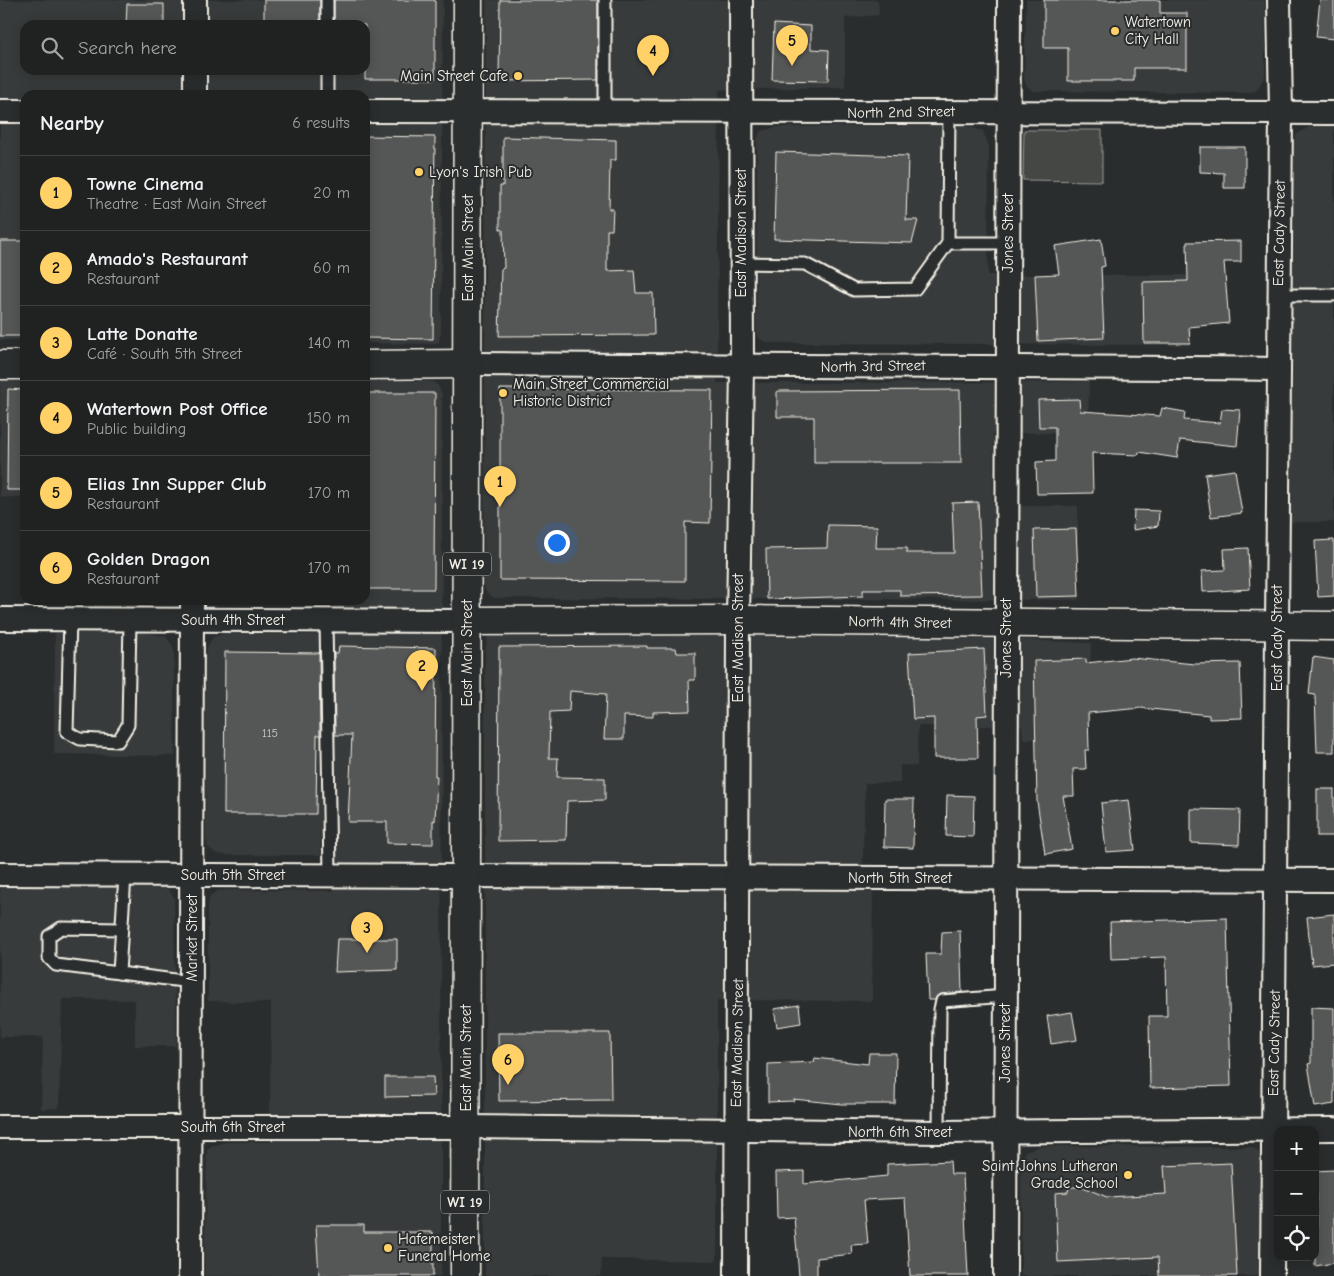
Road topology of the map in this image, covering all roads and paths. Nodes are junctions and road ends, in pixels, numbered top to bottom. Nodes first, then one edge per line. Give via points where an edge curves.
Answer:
1 (195, 0) edge
2 (327, 0) edge
3 (468, 0) edge
4 (605, 0) edge
5 (740, 0) edge
6 (1009, 0) edge
7 (1279, 0) edge
8 (195, 20) edge
9 (327, 20) edge
10 (195, 75) edge
11 (327, 75) edge
12 (194, 90) edge
13 (327, 90) edge
14 (0, 111) edge
15 (20, 111) edge
16 (370, 111) edge
17 (1008, 111) junction
18 (468, 112) junction
19 (605, 112) junction
20 (948, 112) junction
21 (1280, 112) junction
22 (1334, 113) edge
23 (740, 114) junction
24 (948, 243) junction
25 (1008, 243) junction
26 (741, 263) junction
27 (1278, 295) junction
28 (1334, 295) edge
29 (467, 364) junction
30 (0, 365) edge
31 (20, 365) edge
32 (370, 365) edge
33 (1007, 365) junction
34 (742, 368) junction
35 (1278, 368) junction
36 (192, 610) edge
37 (0, 619) edge
38 (70, 619) junction
39 (130, 620) junction
40 (326, 620) junction
41 (738, 620) junction
42 (467, 621) junction
43 (1006, 623) junction
44 (1277, 626) junction
45 (1334, 626) edge
46 (0, 874) edge
47 (125, 875) junction
48 (192, 875) junction
49 (330, 875) junction
50 (466, 875) junction
51 (1004, 878) junction
52 (737, 879) junction
53 (1276, 879) junction
54 (1334, 880) edge
55 (121, 929) junction
56 (119, 973) junction
57 (191, 982) junction
58 (1006, 996) junction
59 (0, 1126) edge
60 (465, 1127) junction
61 (191, 1128) junction
62 (1273, 1128) junction
63 (1334, 1129) edge
64 (1005, 1130) junction
65 (736, 1131) junction
66 (939, 1132) junction
67 (190, 1276) edge
68 (465, 1276) edge
69 (736, 1276) edge
70 (1005, 1276) edge
71 (1272, 1276) edge

1 - 8 street
2 - 9 lane
3 - 18 main road, East Main Street / WI 19
4 - 19 lane
5 - 23 street, East Madison Street
6 - 17 street, Jones Street
7 - 21 street, East Cady Street
10 - 12 street
11 - 13 lane
14 - 15 street
16 - 18 street, North 2nd Street
17 - 20 street, North 2nd Street
17 - 21 street, North 2nd Street
17 - 25 street, Jones Street
18 - 19 street, North 2nd Street
18 - 29 main road, East Main Street / WI 19
19 - 23 street, North 2nd Street
20 - 23 street, North 2nd Street
20 - 24 lane
21 - 22 street, North 2nd Street
21 - 27 street, East Cady Street
23 - 26 street, East Madison Street
24 - 25 lane
24 - 26 lane via 915,290 854,290 805,264
25 - 33 street, Jones Street
26 - 34 street, East Madison Street
27 - 28 lane
27 - 35 street, East Cady Street
29 - 32 main road
29 - 34 street, North 3rd Street
29 - 42 main road, East Main Street / WI 19
30 - 31 main road
33 - 34 street, North 3rd Street
33 - 35 street, North 3rd Street
33 - 43 street, Jones Street
34 - 41 street, East Madison Street
35 - 44 street, East Cady Street
36 - 39 street, South 4th Street
36 - 40 street, South 4th Street
36 - 48 street, Market Street
37 - 38 street, South 4th Street
38 - 39 street, South 4th Street
38 - 39 lane via 67,732 80,738 118,741 128,725
40 - 42 street, South 4th Street
40 - 49 lane
41 - 42 main road, North 4th Street
41 - 43 main road, North 4th Street
41 - 52 street, East Madison Street
42 - 50 main road, East Main Street / WI 19
43 - 44 main road, North 4th Street
43 - 51 street, Jones Street
44 - 45 main road, North 4th Street
44 - 53 street, East Cady Street
46 - 47 street, South 5th Street
47 - 48 street, South 5th Street
47 - 55 lane
48 - 49 street, South 5th Street
48 - 57 street, Market Street
49 - 50 street, South 5th Street
50 - 52 street, North 5th Street
50 - 60 main road, East Main Street / WI 19
51 - 52 street, North 5th Street
51 - 53 street, North 5th Street
51 - 58 street, Jones Street
52 - 65 street, East Madison Street
53 - 54 street, North 5th Street
53 - 62 street, East Cady Street
55 - 56 lane
55 - 56 lane via 61,928 49,936 49,958 56,965
56 - 57 lane
57 - 61 street, Market Street
58 - 64 street, Jones Street
58 - 66 lane via 942,1001
59 - 61 street, South 6th Street
60 - 61 street, South 6th Street
60 - 65 street, North 6th Street
60 - 68 main road, East Main Street / WI 19
61 - 67 street, Market Street
62 - 63 street, North 6th Street
62 - 64 street, North 6th Street
62 - 71 street, East Cady Street
64 - 66 street, North 6th Street
64 - 70 street, Jones Street
65 - 66 street, North 6th Street
65 - 69 street, East Madison Street

